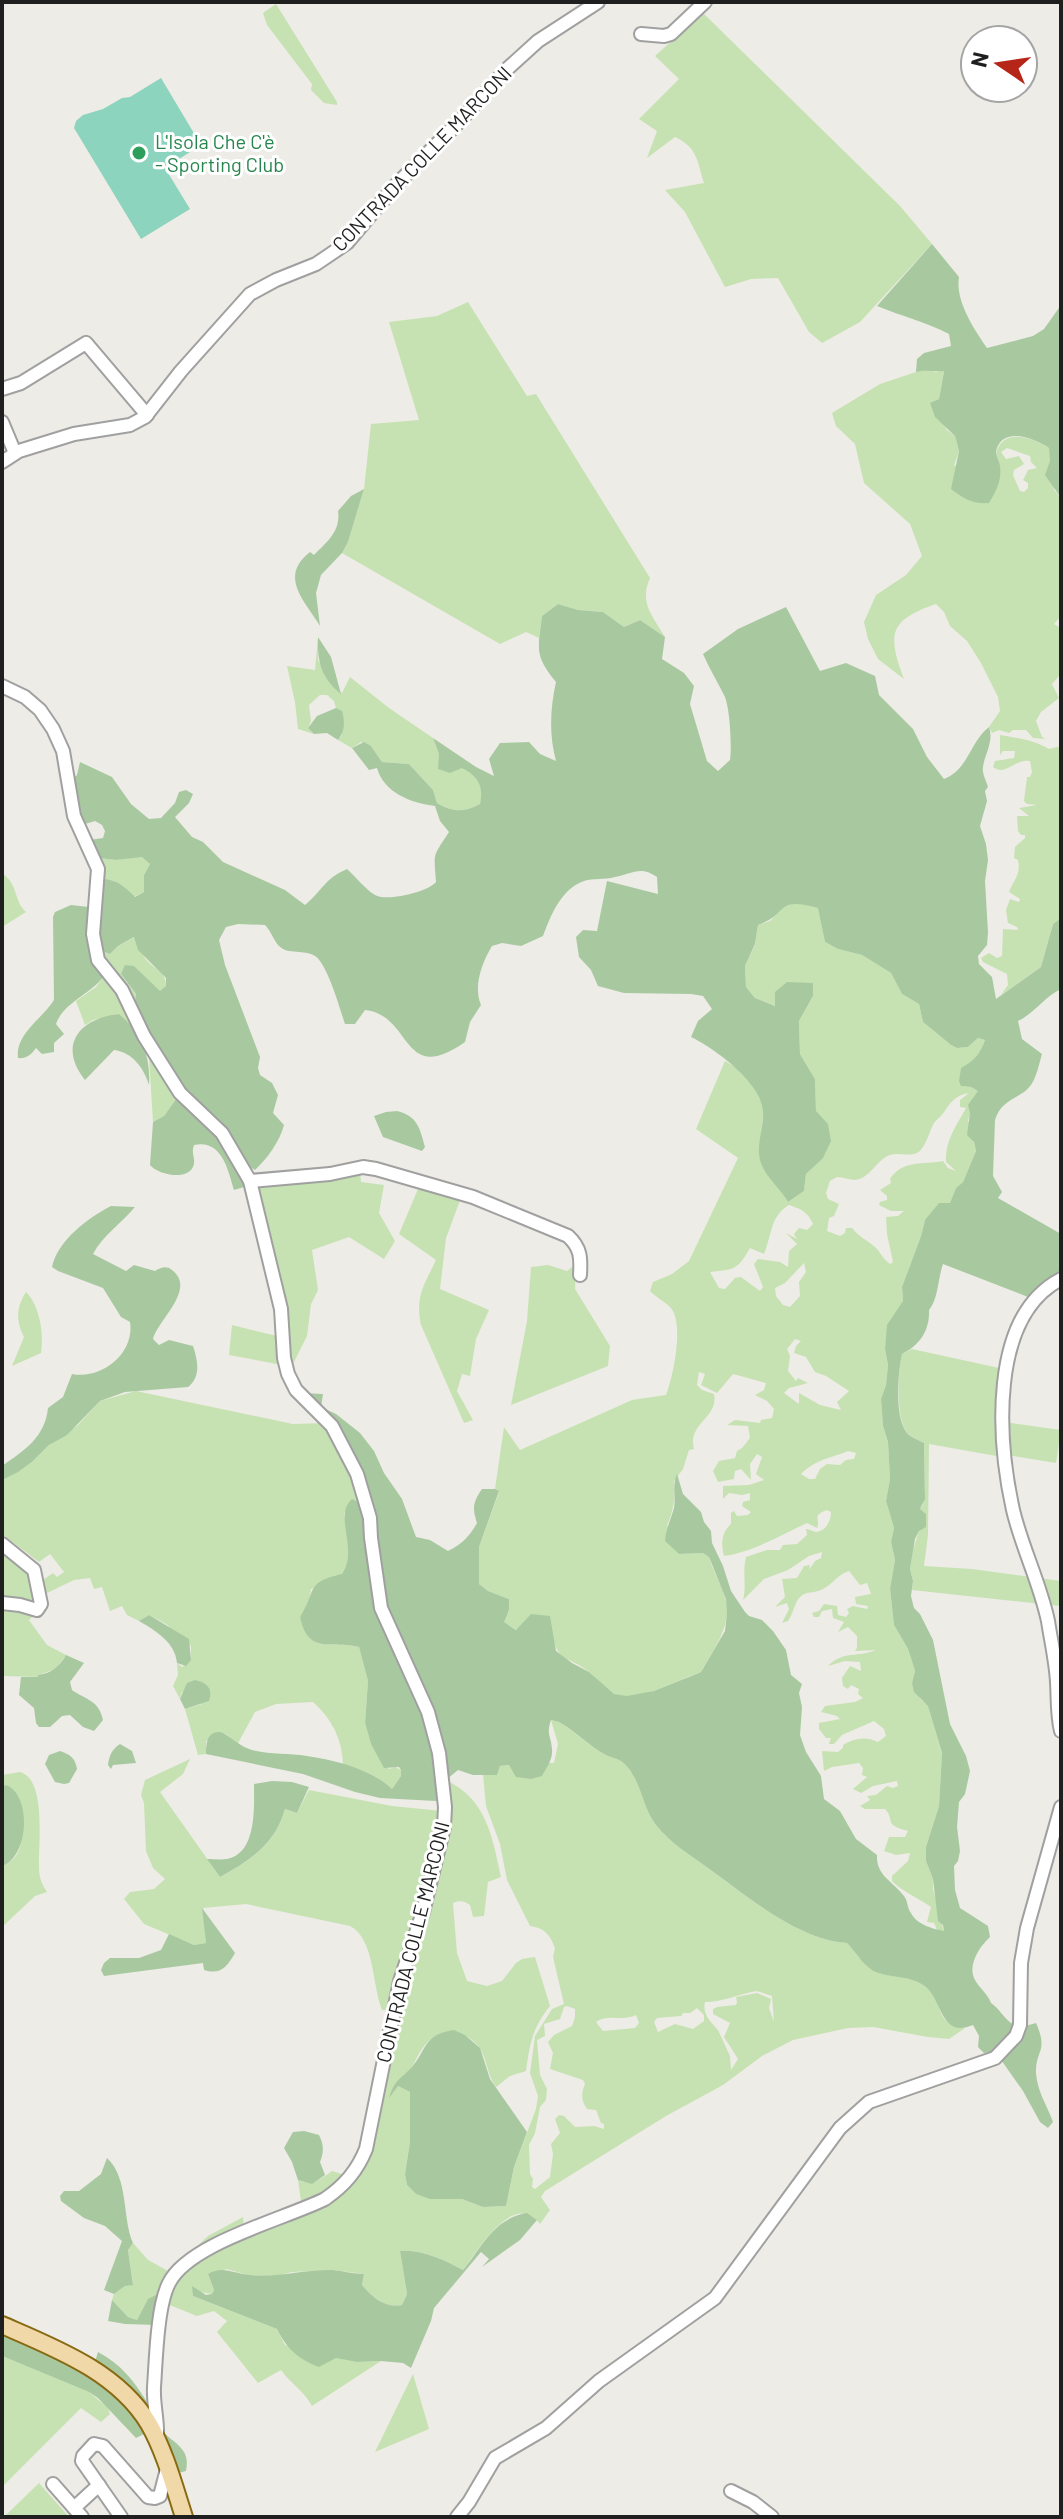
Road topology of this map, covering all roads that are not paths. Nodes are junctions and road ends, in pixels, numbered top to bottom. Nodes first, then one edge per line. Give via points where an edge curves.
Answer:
1 (598, 2) edge
2 (705, 2) edge
3 (641, 34) dead end
4 (2, 389) edge
5 (147, 415) junction
6 (2, 422) edge
7 (15, 453) junction
8 (2, 462) edge
9 (2, 686) edge
10 (250, 1181) junction
11 (580, 1275) dead end
12 (1061, 1279) edge
13 (2, 1544) edge
14 (2, 1603) edge
15 (1061, 1731) edge
16 (1061, 1807) edge
17 (2, 2325) edge
18 (156, 2441) junction
19 (167, 2469) junction
20 (53, 2484) dead end
21 (99, 2485) junction
22 (731, 2491) dead end
23 (78, 2512) edge
24 (121, 2517) edge
25 (184, 2517) edge
26 (457, 2517) edge
27 (772, 2517) edge

1 - 5 street, CONTRADA COLLE MARCONI via 538,41 506,70 347,243 316,264 250,294
2 - 3 street via 671,34
4 - 5 street via 86,343
5 - 7 street via 130,425 74,434
6 - 7 street
7 - 8 street
9 - 10 street, CONTRADA COLLE MARCONI via 40,710 63,751 74,816 98,869 93,934 98,960 122,990 174,1083 222,1133
10 - 11 street via 363,1167 416,1180 568,1236 581,1255
10 - 18 street, CONTRADA COLLE MARCONI via 281,1309 288,1374 296,1390 332,1426 357,1474 370,1518 381,1608 428,1712 439,1753 444,1827 400,1981 359,2167 325,2199 200,2252 179,2268 166,2290 160,2325
12 - 15 street via 1035,1297 1015,1333 1005,1376 1003,1446 1013,1509 1047,1618
13 - 14 street via 34,1570 41,1604 37,1610
16 - 26 street via 1027,1928 1016,2036 995,2058 869,2102 854,2114 715,2298 599,2381 546,2428 495,2458
17 - 18 main road via 94,2370 136,2406
18 - 19 main road
19 - 21 street via 160,2496 148,2497 103,2446 94,2444 82,2461
19 - 25 main road
20 - 23 street
21 - 23 street
21 - 24 street
22 - 27 street

